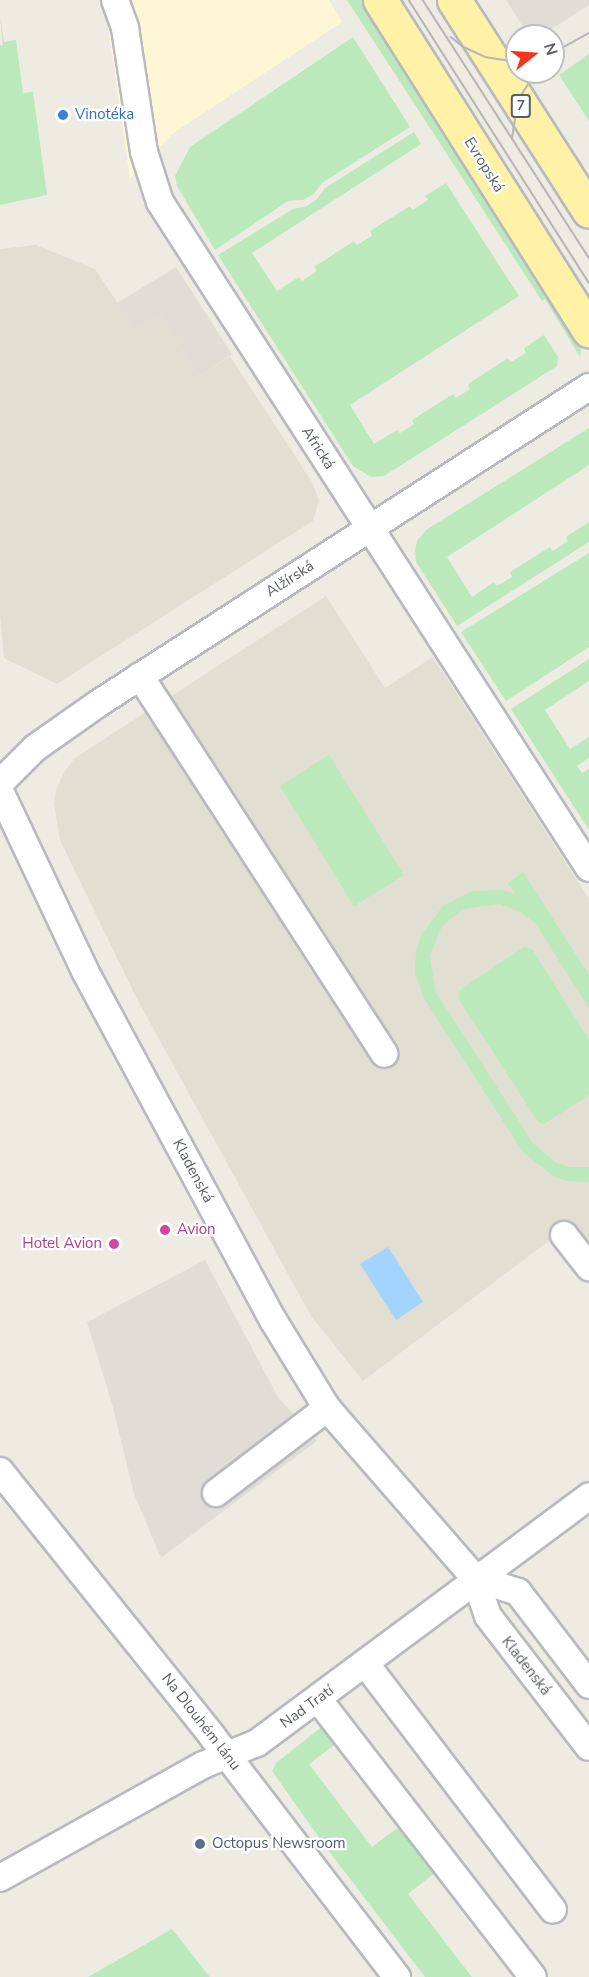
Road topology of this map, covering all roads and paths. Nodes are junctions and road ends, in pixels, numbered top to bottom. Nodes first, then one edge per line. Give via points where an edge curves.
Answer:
1 (115, 0) edge
2 (380, 0) edge
3 (454, 0) edge
4 (589, 211) edge
5 (589, 330) edge
6 (589, 387) edge
7 (370, 528) junction
8 (140, 676) junction
9 (0, 783) edge
10 (0, 791) edge
11 (589, 868) edge
12 (385, 1054) dead end
13 (564, 1235) dead end
14 (589, 1267) edge
15 (327, 1408) junction
16 (0, 1471) edge
17 (216, 1493) dead end
18 (589, 1496) edge
19 (475, 1578) junction
20 (365, 1663) junction
21 (589, 1685) edge
22 (318, 1699) junction
23 (589, 1747) edge
24 (227, 1755) junction
25 (0, 1878) edge
26 (553, 1910) dead end
27 (397, 1977) edge
28 (532, 1977) edge

1 - 7 street, Africká via 125,28 144,152 160,202
2 - 5 main road, Evropská
3 - 4 main road, 7
6 - 7 street, Alžírská
7 - 8 street, Alžírská
7 - 11 street, Africká
8 - 9 street, Alžírská via 44,741
8 - 12 street
10 - 15 street, Kladenská via 85,971 273,1320
13 - 14 street
15 - 17 street
15 - 19 street, Kladenská
16 - 24 street, Na Dlouhém lánu
18 - 19 street, Nad Tratí
19 - 20 street, Nad Tratí
19 - 21 street via 518,1592
19 - 23 street, Kladenská via 488,1616
20 - 22 street, Nad Tratí
20 - 26 street
22 - 24 street, Nad Tratí via 257,1743
22 - 28 street
24 - 25 street, Nad Tratí
24 - 27 street, Na Dlouhém lánu

